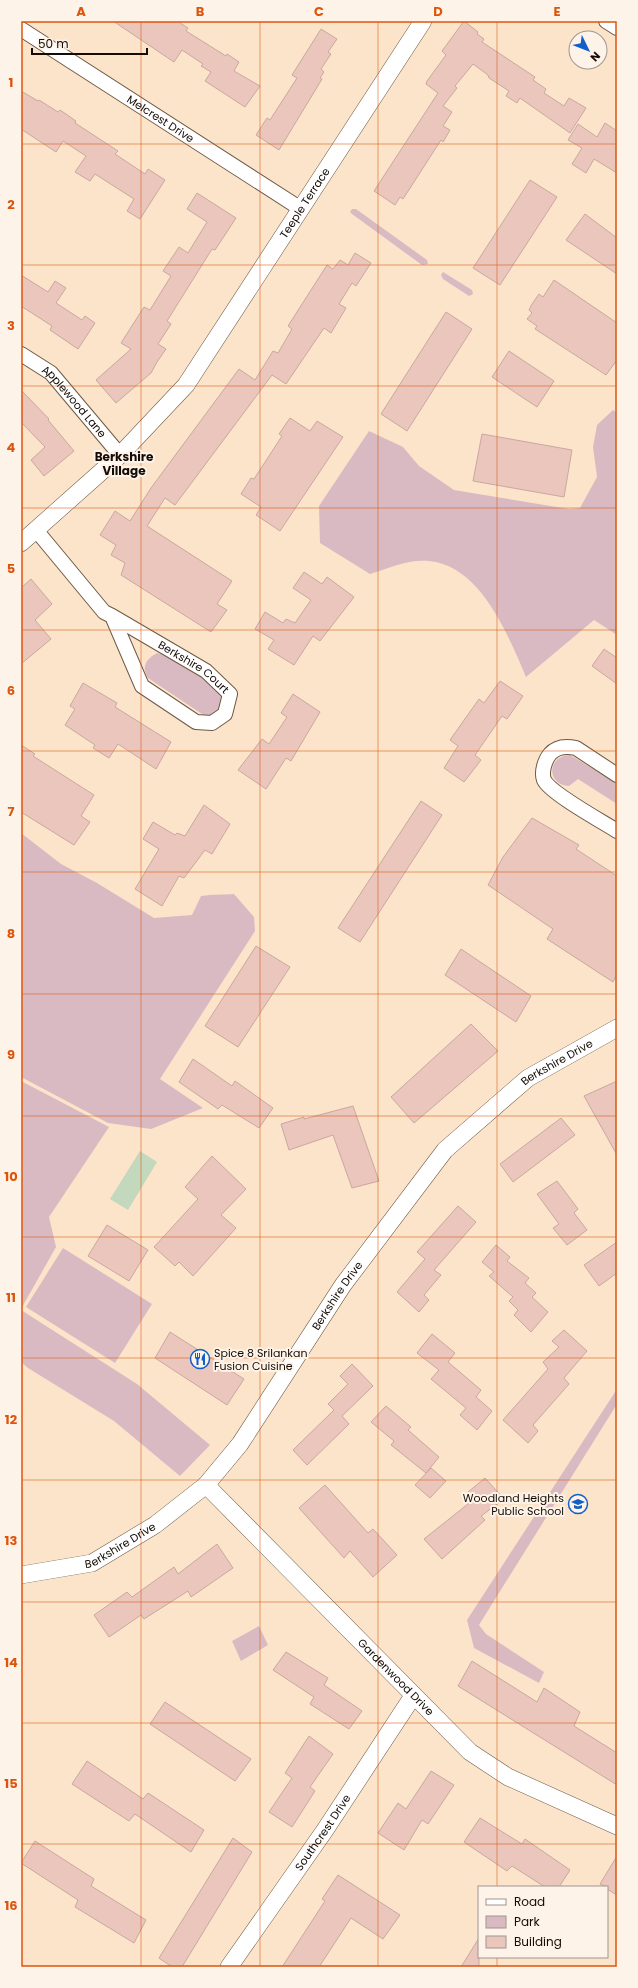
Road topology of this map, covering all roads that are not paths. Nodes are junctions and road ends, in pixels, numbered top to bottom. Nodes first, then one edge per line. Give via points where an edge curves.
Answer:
1 (423, 21) edge
2 (606, 21) edge
3 (617, 28) edge
4 (21, 29) edge
5 (301, 209) junction
6 (21, 354) edge
7 (120, 455) junction
8 (36, 530) junction
9 (21, 543) edge
10 (112, 616) junction
11 (617, 775) edge
12 (617, 831) edge
13 (617, 1028) edge
14 (206, 1485) junction
15 (21, 1575) edge
16 (413, 1696) junction
17 (617, 1826) edge
18 (229, 1967) edge

1 - 5 street, Teeple Terrace
2 - 3 street
4 - 5 street, Melcrest Drive
5 - 7 street, Teeple Terrace via 186,386
6 - 7 street, Applewood Lane via 50,373
7 - 8 street
8 - 9 street
8 - 10 street, Berkshire Court via 104,612
10 - 10 street, Berkshire Court via 206,670 230,694 226,714 212,723 196,722 142,686
11 - 12 street via 576,748 568,746 551,753 543,771 544,779 555,792
13 - 14 street, Berkshire Drive via 528,1078 444,1150 343,1285 240,1444
14 - 15 street, Berkshire Drive via 155,1525 92,1563
14 - 16 street, Gardenwood Drive
16 - 17 street, Gardenwood Drive via 470,1752 508,1777
16 - 18 street, Southcrest Drive via 325,1830

